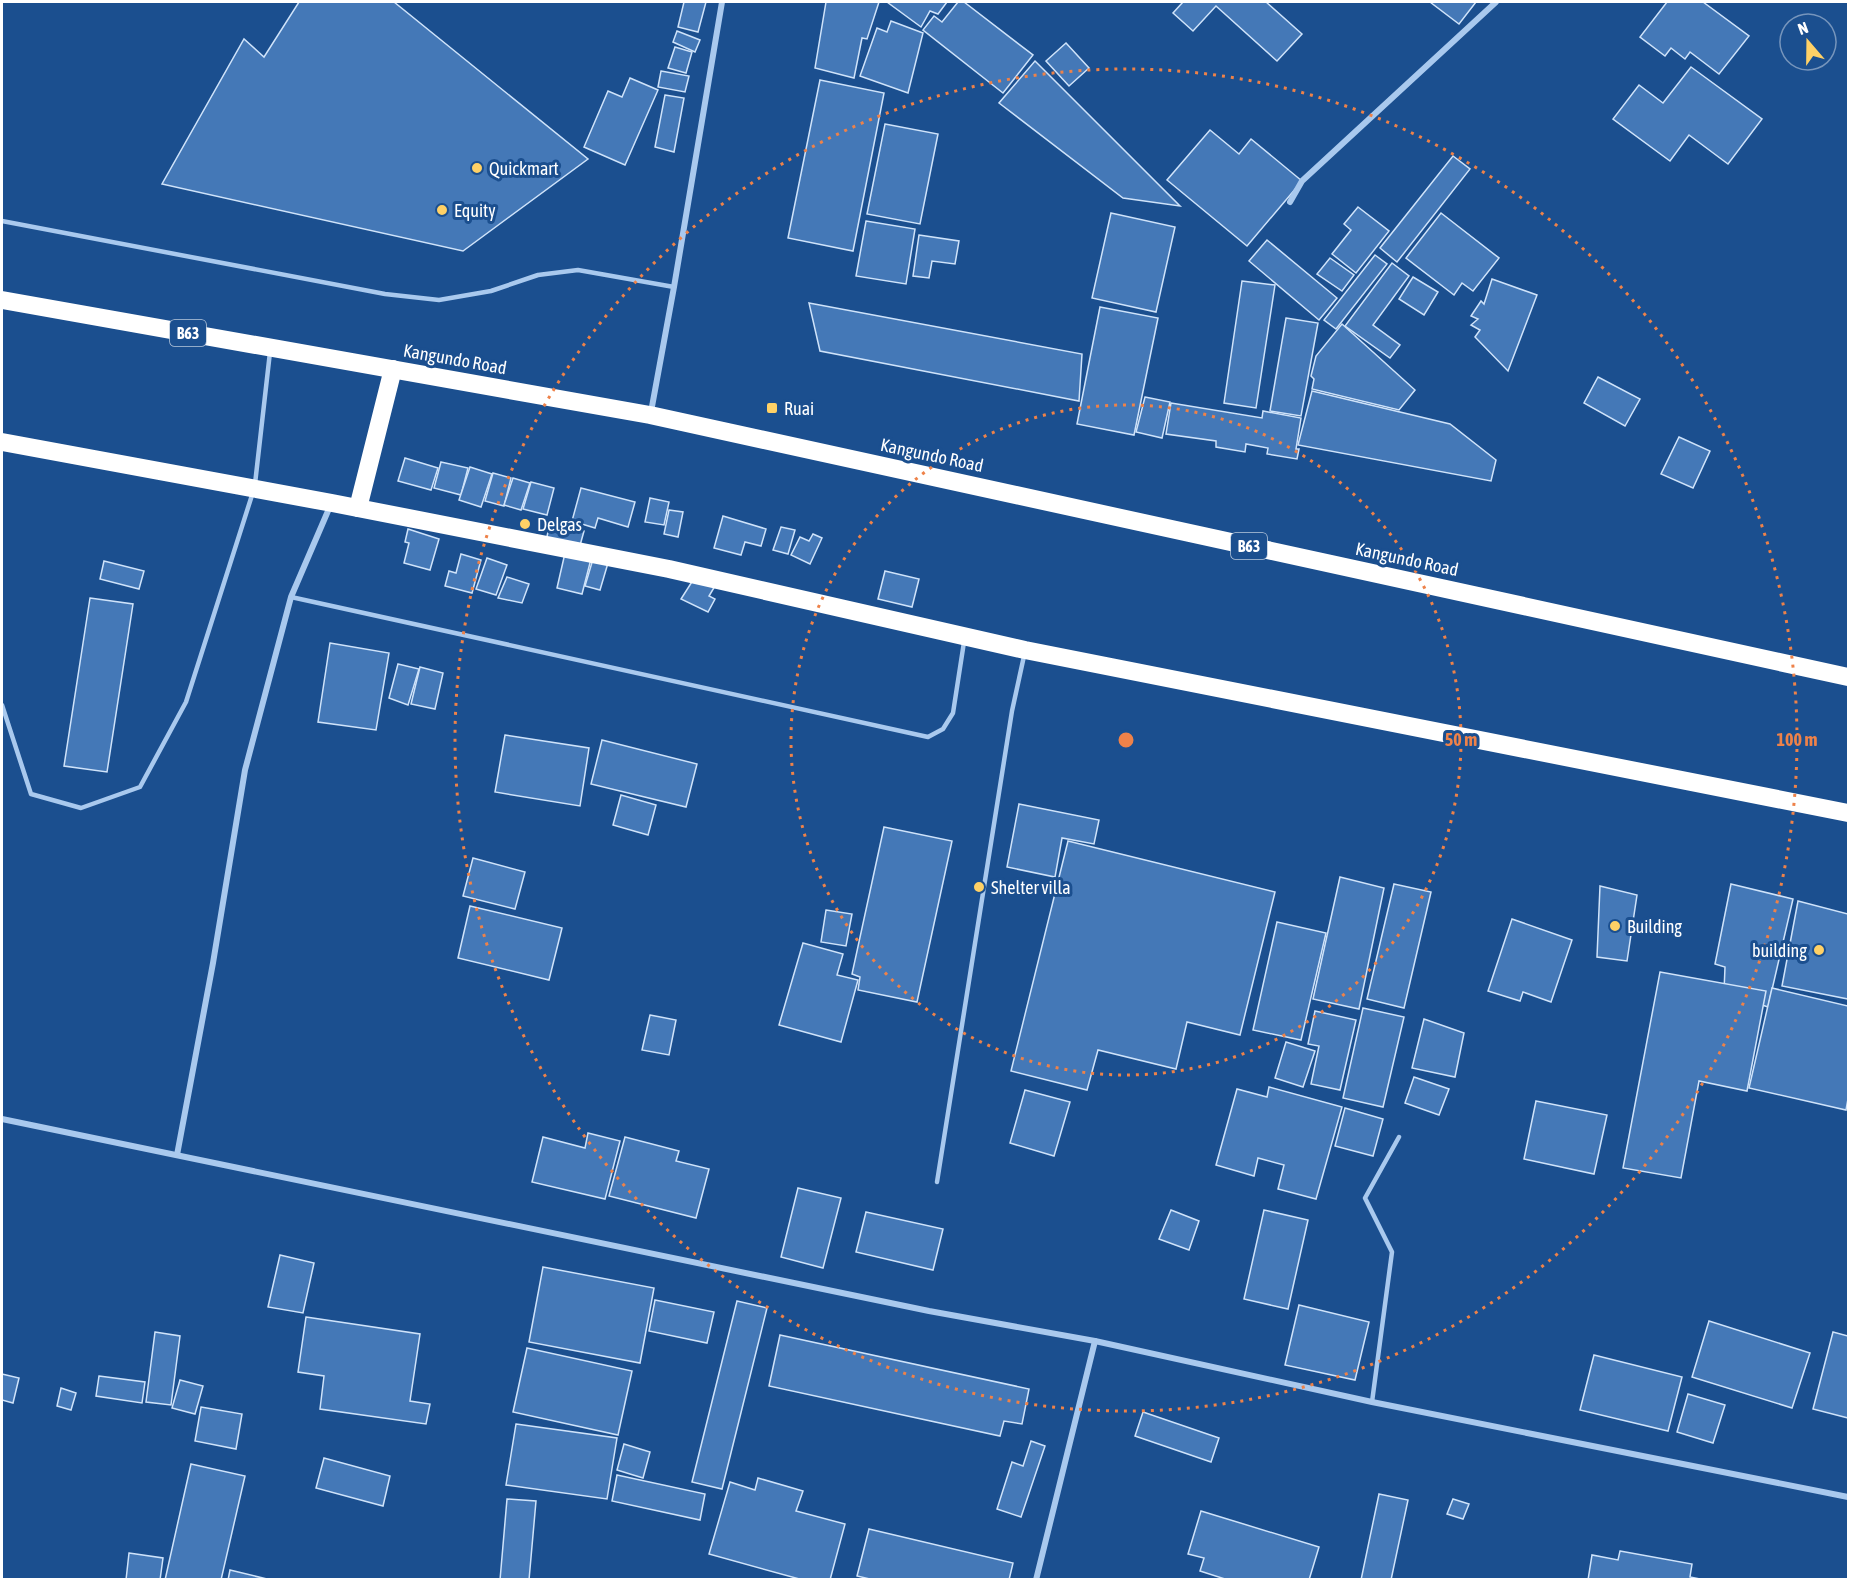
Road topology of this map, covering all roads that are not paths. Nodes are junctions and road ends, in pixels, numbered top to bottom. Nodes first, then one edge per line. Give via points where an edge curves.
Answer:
1 (722, 2) edge
2 (1496, 2) edge
3 (1290, 202) dead end
4 (2, 221) edge
5 (674, 286) junction
6 (2, 300) edge
7 (270, 347) junction
8 (393, 369) junction
9 (650, 415) junction
10 (2, 442) edge
11 (254, 489) junction
12 (332, 503) junction
13 (358, 508) junction
14 (291, 597) junction
15 (965, 636) junction
16 (1025, 650) junction
17 (1848, 677) edge
18 (2, 705) edge
19 (1848, 813) edge
20 (2, 1119) edge
21 (1399, 1137) dead end
22 (177, 1155) junction
23 (937, 1182) dead end
24 (1095, 1341) junction
25 (1372, 1401) junction
26 (1848, 1497) edge
27 (1036, 1580) edge

1 - 5 street
2 - 3 street via 1302,181
4 - 5 lane via 385,294 439,300 491,291 538,275 578,270
5 - 9 street
6 - 7 highway, Kangundo Road / B63
7 - 8 highway, Kangundo Road / B63
7 - 11 lane
8 - 9 highway, Kangundo Road / B63
8 - 13 highway
9 - 17 highway, Kangundo Road / B63
10 - 11 highway
11 - 12 highway
11 - 18 lane via 186,702 140,788 81,808 31,794
12 - 13 highway
12 - 14 street
13 - 15 highway via 669,569
14 - 15 lane via 928,737 943,729 952,713
14 - 22 street via 244,770
15 - 16 highway
16 - 19 highway
16 - 23 lane
20 - 22 street
21 - 25 lane via 1365,1198 1392,1252
22 - 24 street via 929,1311
24 - 25 street
24 - 27 street
25 - 26 street

